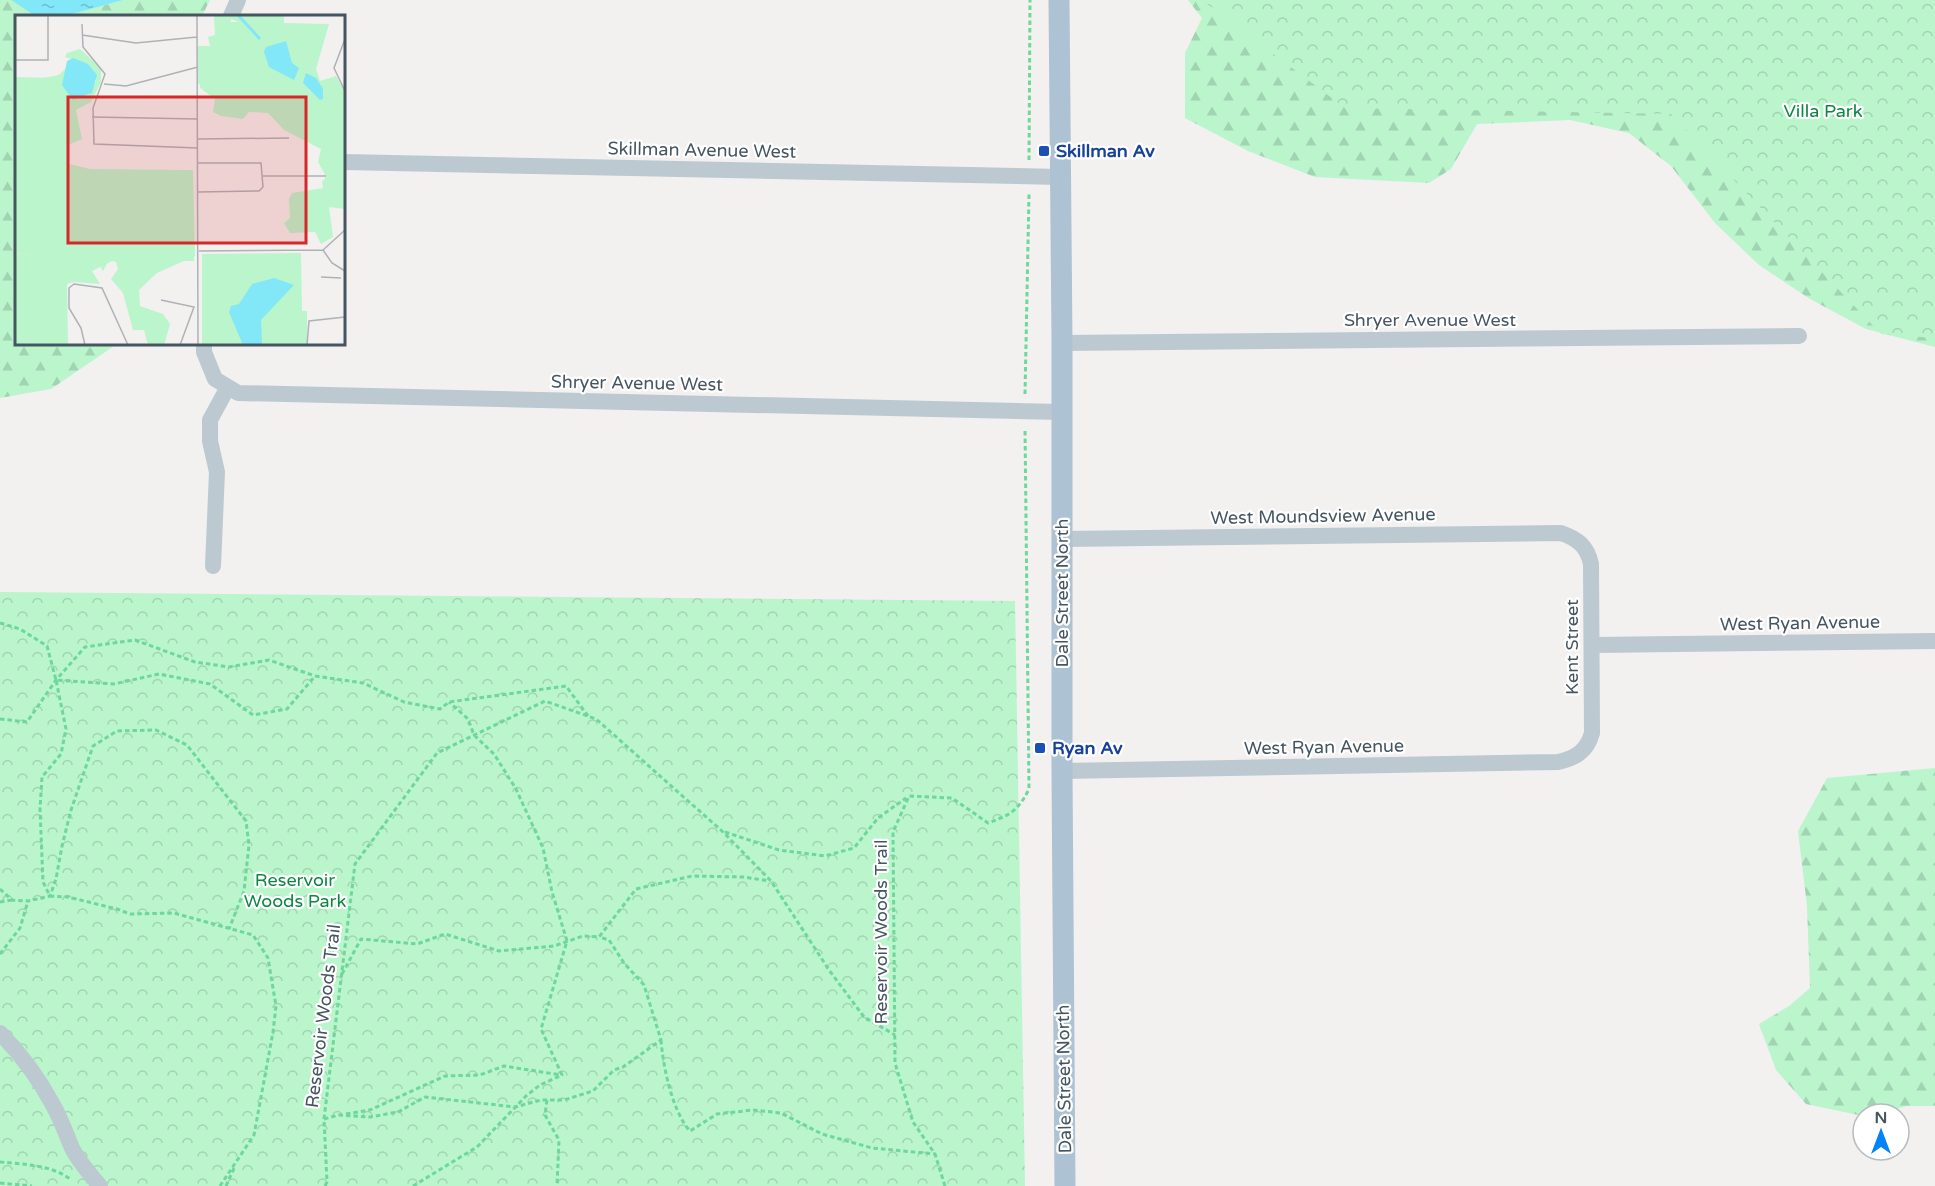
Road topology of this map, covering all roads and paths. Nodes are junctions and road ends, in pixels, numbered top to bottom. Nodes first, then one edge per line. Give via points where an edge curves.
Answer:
1 (238, 0) edge
2 (1059, 0) edge
3 (231, 15) edge
4 (345, 162) edge
5 (1060, 177) junction
6 (1799, 336) dead end
7 (1062, 343) junction
8 (204, 345) edge
9 (221, 383) junction
10 (1062, 412) junction
11 (1063, 539) junction
12 (1582, 543) joint
13 (213, 566) dead end
14 (0, 623) edge
15 (1935, 641) edge
16 (1593, 645) junction
17 (315, 676) junction
18 (56, 680) junction
19 (449, 702) junction
20 (588, 716) junction
21 (0, 719) edge
22 (474, 735) junction
23 (1583, 750) joint
24 (1062, 771) junction
25 (1029, 789) dead end
26 (909, 796) junction
27 (723, 832) junction
28 (771, 881) junction
29 (0, 889) edge
30 (50, 896) junction
31 (12, 900) junction
32 (28, 901) junction
33 (0, 902) edge
34 (229, 929) junction
35 (599, 937) junction
36 (567, 941) junction
37 (0, 954) edge
38 (340, 978) junction
39 (0, 1033) edge
40 (895, 1035) junction
41 (661, 1040) junction
42 (562, 1075) junction
43 (547, 1100) junction
44 (515, 1107) junction
45 (339, 1115) junction
46 (324, 1119) junction
47 (246, 1147) junction
48 (935, 1154) junction
49 (0, 1162) edge
50 (71, 1180) dead end
51 (0, 1183) edge
52 (32, 1186) edge
53 (100, 1186) edge
54 (220, 1186) edge
55 (226, 1186) edge
56 (325, 1186) edge
57 (413, 1186) edge
58 (557, 1186) edge
59 (945, 1186) edge
60 (1065, 1186) edge

1 - 3 street
2 - 5 main road, Dale Street North
4 - 5 street, Skillman Avenue West
5 - 7 main road, Dale Street North
6 - 7 street, Shryer Avenue West
7 - 10 main road, Dale Street North
8 - 9 street
9 - 10 street, Shryer Avenue West via 238,393
9 - 13 street via 210,420 217,472
10 - 11 main road, Dale Street North
11 - 12 street, West Moundsview Avenue via 1561,533
11 - 24 main road, Dale Street North
12 - 16 street, Kent Street via 1591,564
14 - 18 path via 20,629 47,646
15 - 16 street, West Ryan Avenue
16 - 23 street, Kent Street via 1592,733
17 - 18 path via 269,660 229,667 195,662 135,640 85,647
17 - 18 path via 287,709 253,715 210,684 159,674 114,684
17 - 19 path via 363,683 413,704 440,709
18 - 21 path via 27,722
18 - 30 path via 66,729 61,754 42,777 40,809 43,882
19 - 20 path via 566,686
19 - 22 path via 468,719
20 - 22 path, Reservoir Woods Trail via 546,701
20 - 27 path, Reservoir Woods Trail
22 - 36 path via 494,754 516,789 543,848
22 - 38 path, Reservoir Woods Trail via 436,753 355,864
23 - 24 street, West Ryan Avenue via 1558,762
24 - 60 main road, Dale Street North
25 - 26 path via 1011,814 988,823 952,798
26 - 27 path, Reservoir Woods Trail via 878,818 854,848 825,856 779,850
26 - 40 path, Reservoir Woods Trail via 893,832
27 - 28 path, Reservoir Woods Trail
28 - 35 path via 692,876 636,890
28 - 40 path, Reservoir Woods Trail via 864,1017
29 - 31 path
30 - 32 path
30 - 34 path via 69,897 130,915 174,913
30 - 34 path via 71,810 93,746 117,730 156,730 187,745 246,820 249,845 244,891
31 - 32 path
31 - 33 path
32 - 37 path via 20,928
34 - 47 path via 253,935 268,958 276,1006 254,1135
35 - 36 path
35 - 41 path via 609,939 644,986
36 - 38 path via 554,946 499,951 445,934 417,944 361,939
36 - 42 path via 541,1029
38 - 46 path, Reservoir Woods Trail
39 - 53 street via 41,1085 76,1155
40 - 48 path, Reservoir Woods Trail via 895,1063 913,1122
41 - 43 path via 614,1070 593,1091 564,1100
41 - 48 path via 672,1094 683,1124 690,1131 717,1114 753,1110 781,1113 822,1134 872,1148
42 - 44 path via 540,1085
42 - 45 path via 504,1066 480,1076 445,1076 370,1110
43 - 44 path
43 - 58 path via 545,1114 559,1140
44 - 45 path via 425,1097 398,1112 370,1117
44 - 57 path via 477,1147
45 - 46 path
46 - 56 path, Reservoir Woods Trail
47 - 54 path
47 - 55 path
48 - 59 path, Reservoir Woods Trail
49 - 50 path via 35,1166 64,1174
51 - 52 path

